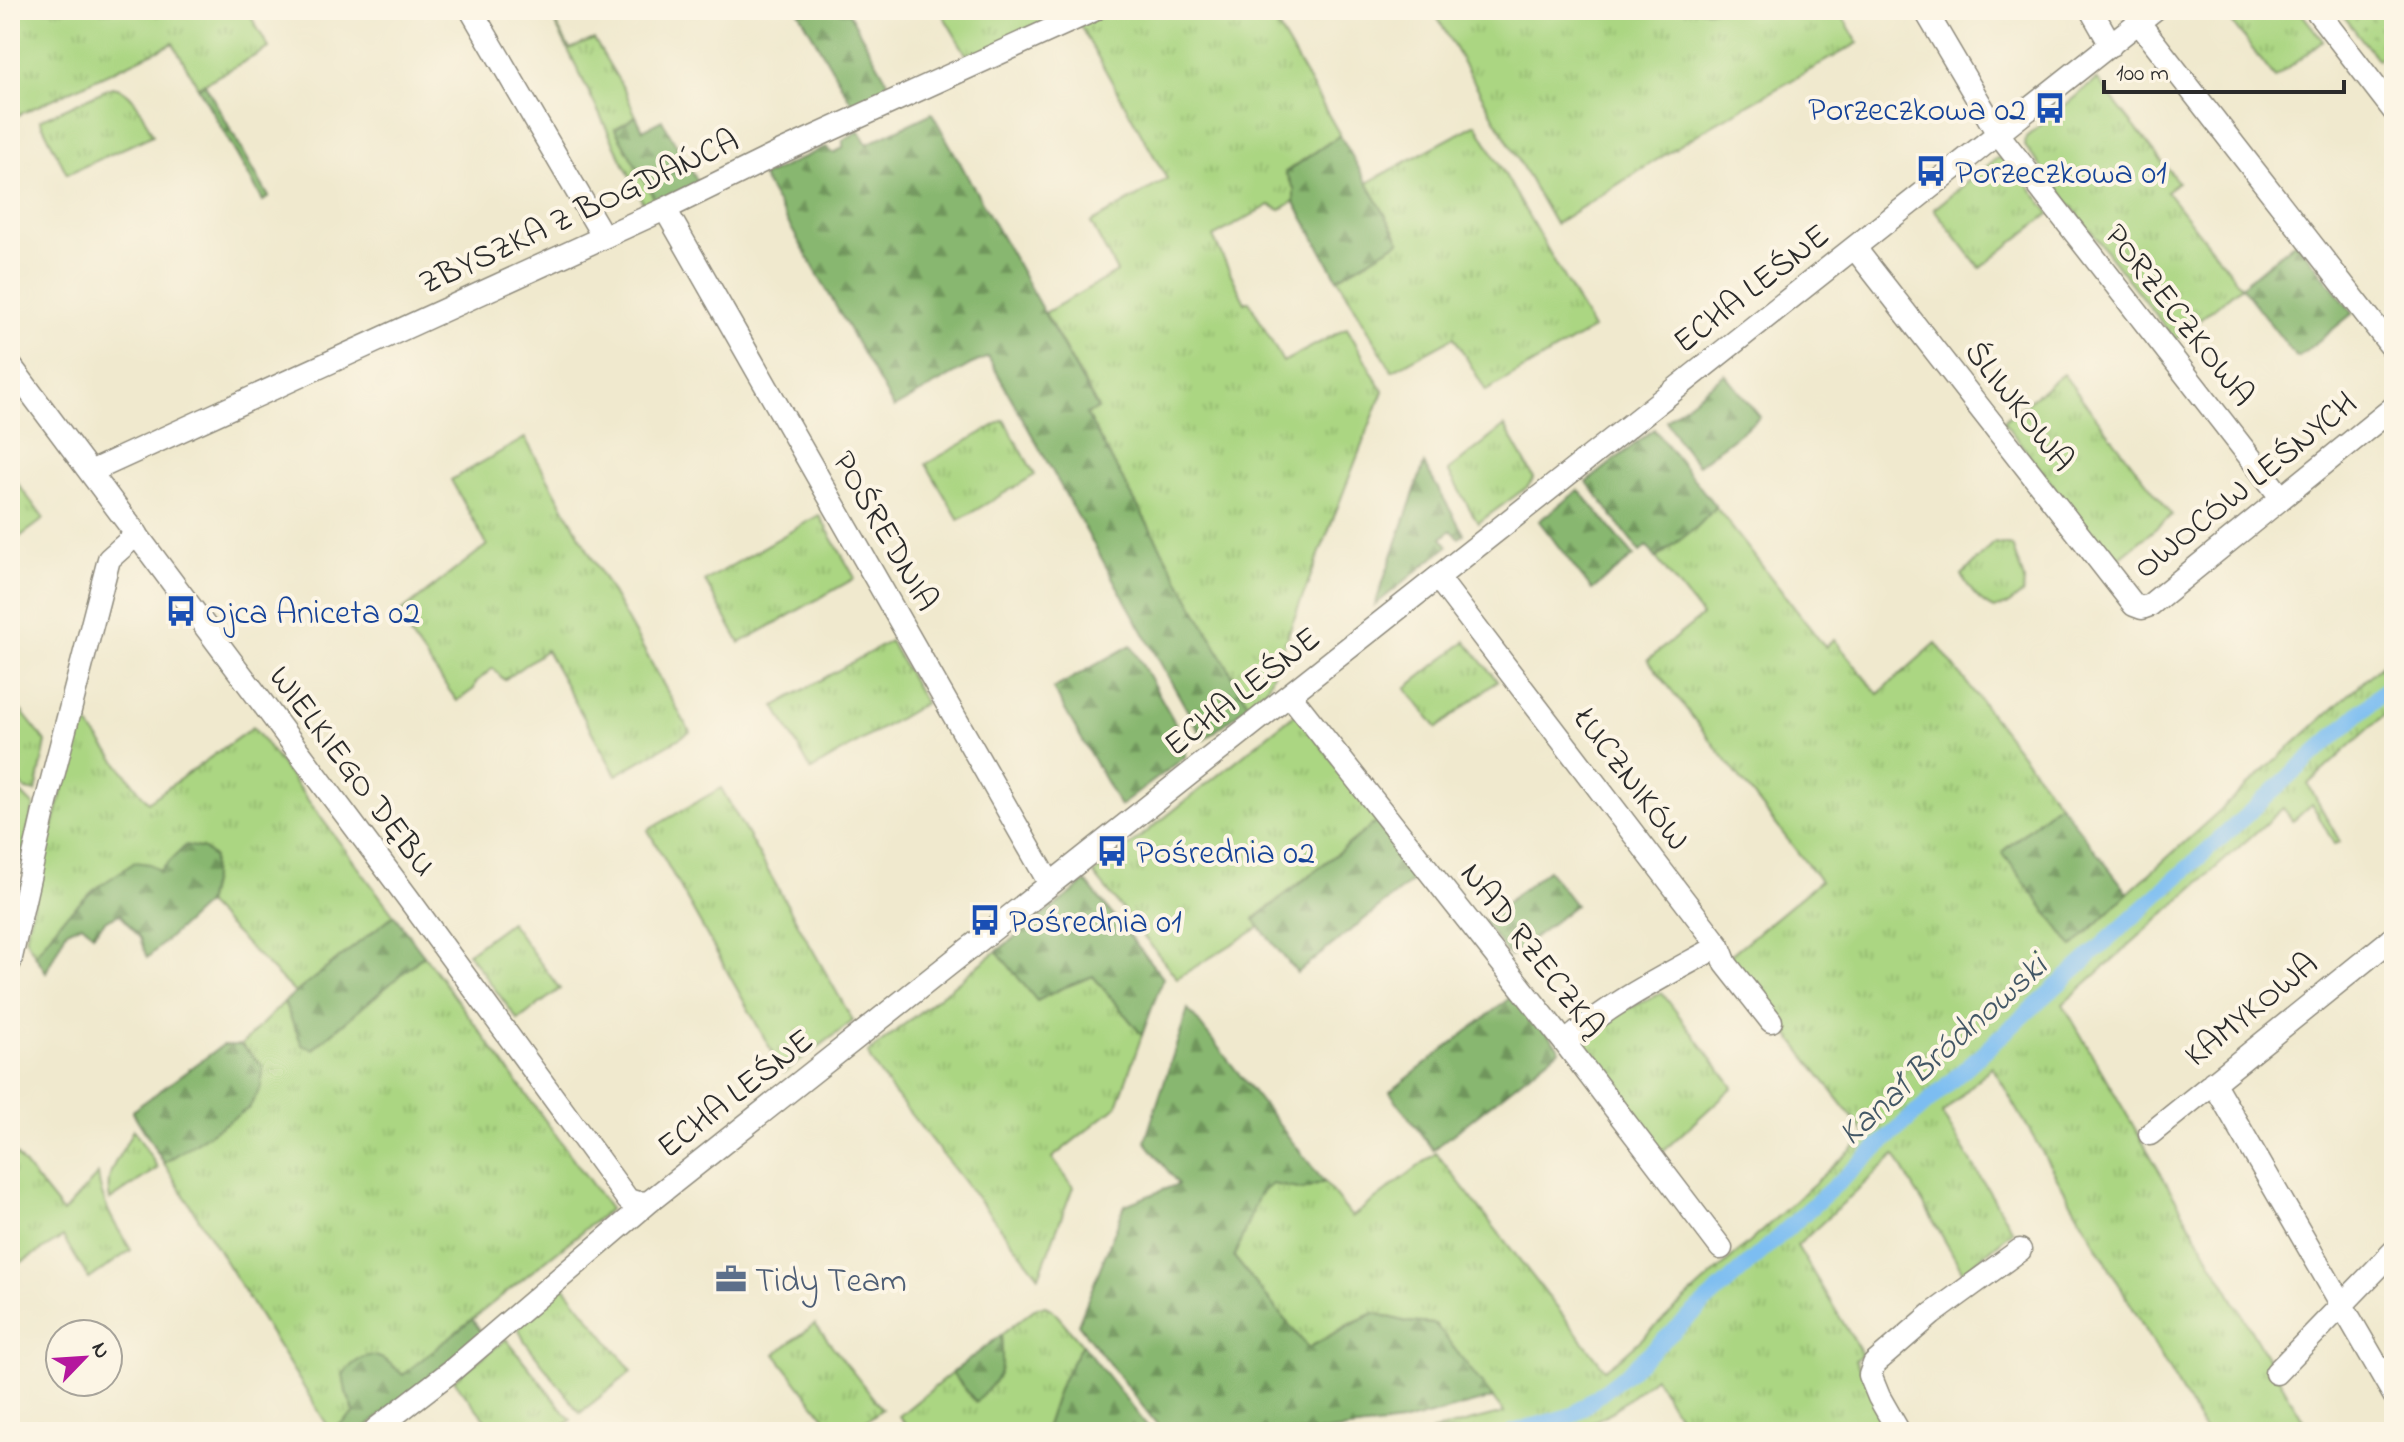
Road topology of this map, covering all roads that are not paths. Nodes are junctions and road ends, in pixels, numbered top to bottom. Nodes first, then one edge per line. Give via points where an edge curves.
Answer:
1 (471, 10) edge
2 (1094, 10) edge
3 (1925, 10) edge
4 (2091, 10) edge
5 (2316, 10) edge
6 (2146, 16) edge
7 (2111, 45) junction
8 (2394, 111) edge
9 (1998, 134) junction
10 (665, 209) junction
11 (603, 236) junction
12 (1857, 247) junction
13 (2394, 350) edge
14 (10, 365) edge
15 (2394, 407) edge
16 (90, 472) junction
17 (2281, 497) junction
18 (137, 534) junction
19 (1438, 578) junction
20 (2134, 605) joint
21 (1290, 695) junction
22 (1050, 884) junction
23 (2394, 937) edge
24 (1719, 946) junction
25 (10, 962) edge
26 (1771, 1021) dead end
27 (1565, 1043) junction
28 (2213, 1082) junction
29 (2150, 1134) dead end
30 (649, 1202) junction
31 (1721, 1248) dead end
32 (2020, 1250) dead end
33 (2394, 1251) edge
34 (2343, 1304) junction
35 (2276, 1373) dead end
36 (2394, 1395) edge
37 (376, 1429) dead end
38 (1899, 1432) edge

1 - 11 street
2 - 10 street, ZBYSZKA Z BOGDAŃCA
3 - 9 street, PORZECZKOWA
4 - 7 street
5 - 8 street
6 - 7 street, ECHA LEŚNE
6 - 13 street
7 - 9 street, ECHA LEŚNE
9 - 12 street, ECHA LEŚNE
9 - 17 street, PORZECZKOWA
10 - 11 street, ZBYSZKA Z BOGDAŃCA
10 - 22 street, POŚREDNIA
11 - 16 street, ZBYSZKA Z BOGDAŃCA
12 - 19 street, ECHA LEŚNE
12 - 20 street, ŚLIWKOWA
14 - 16 street, WIELKIEGO DĘBU
15 - 17 street, OWOCÓW LEŚNYCH
16 - 18 street, WIELKIEGO DĘBU
17 - 20 street, OWOCÓW LEŚNYCH via 2150,605
18 - 25 street via 109,559
18 - 30 street, WIELKIEGO DĘBU via 628,1200
19 - 21 street, ECHA LEŚNE
19 - 24 street, ŁUCZNIKÓW
21 - 22 street, ECHA LEŚNE
21 - 27 street, NAD RZECZKĄ
22 - 30 street, ECHA LEŚNE
23 - 28 street, KAMYKOWA
24 - 26 street, ŁUCZNIKÓW via 1726,964
24 - 27 street via 1615,1004
27 - 31 street, NAD RZECZKĄ
28 - 29 street, KAMYKOWA
28 - 34 street
30 - 37 street, ECHA LEŚNE
32 - 38 street via 1874,1364 1870,1375
33 - 34 street
34 - 35 street
34 - 36 street

